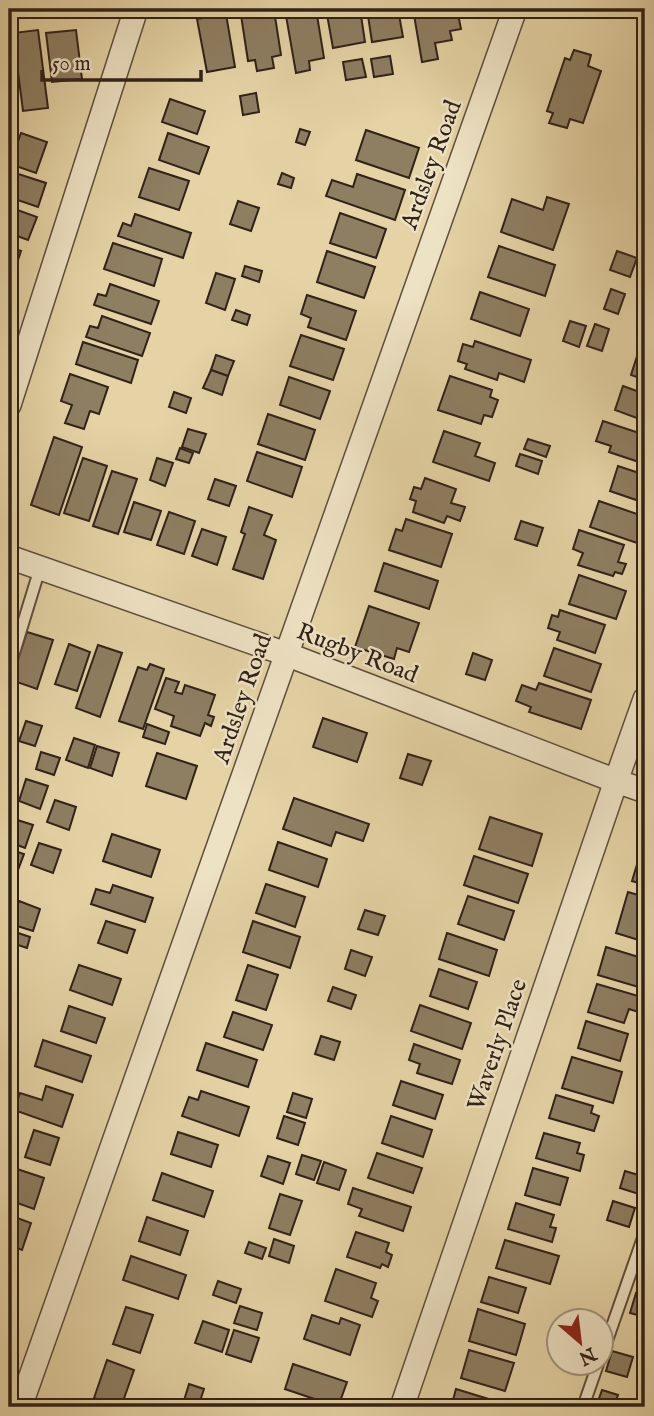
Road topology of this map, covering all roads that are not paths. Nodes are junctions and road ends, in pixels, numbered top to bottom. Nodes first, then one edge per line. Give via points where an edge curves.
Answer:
1 (136, 9) edge
2 (515, 9) edge
3 (9, 405) edge
4 (9, 558) edge
5 (40, 568) junction
6 (286, 654) junction
7 (9, 669) edge
8 (645, 699) edge
9 (616, 781) junction
10 (645, 791) edge
11 (645, 1233) edge
12 (616, 1313) edge
13 (593, 1378) edge
14 (20, 1407) edge
15 (402, 1407) edge
16 (583, 1407) edge

1 - 3 street
2 - 6 street, Ardsley Road
4 - 5 street, Rugby Road
5 - 6 street, Rugby Road
5 - 7 lane
6 - 9 street, Rugby Road
6 - 14 street, Ardsley Road
8 - 9 street, Waverly Place
9 - 10 street, Rugby Road
9 - 15 street, Waverly Place
11 - 12 lane
13 - 16 lane

